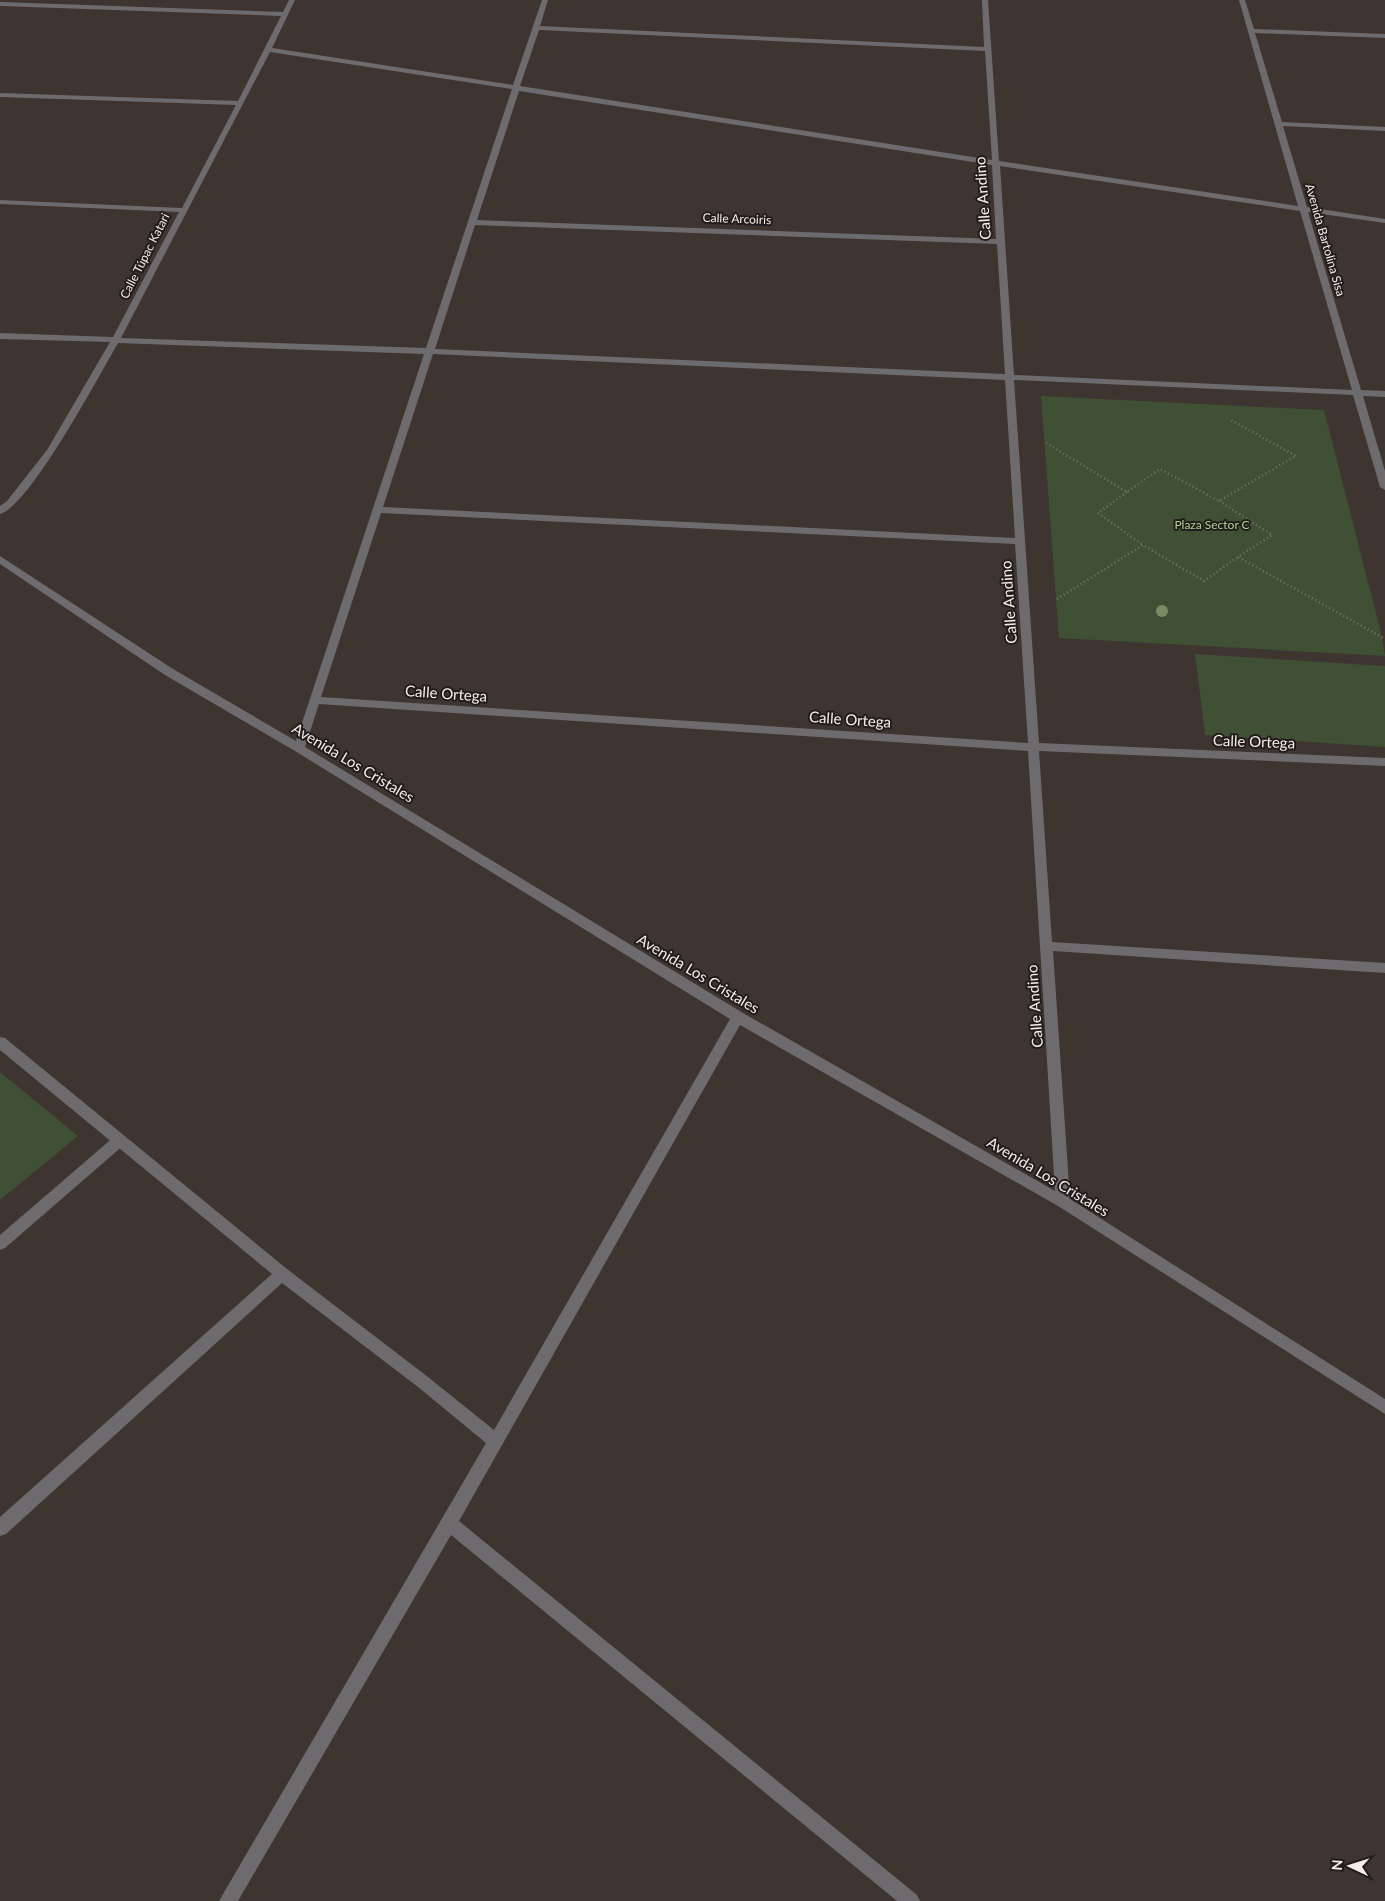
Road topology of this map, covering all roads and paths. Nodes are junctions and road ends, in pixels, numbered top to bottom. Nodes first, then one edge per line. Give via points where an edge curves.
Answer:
1 (292, 0) edge
2 (544, 0) edge
3 (985, 0) edge
4 (1242, 0) edge
5 (0, 4) edge
6 (284, 14) junction
7 (535, 28) junction
8 (1251, 31) junction
9 (1385, 36) edge
10 (267, 49) junction
11 (988, 49) junction
12 (516, 88) junction
13 (0, 95) edge
14 (241, 103) junction
15 (1278, 124) junction
16 (1385, 129) edge
17 (996, 163) junction
18 (0, 202) edge
19 (1303, 209) junction
20 (183, 210) junction
21 (1385, 221) edge
22 (472, 222) junction
23 (1001, 242) junction
24 (0, 336) edge
25 (116, 340) junction
26 (429, 352) junction
27 (1010, 378) junction
28 (1200, 386) junction
29 (1357, 392) junction
30 (1385, 394) edge
31 (1014, 442) junction
32 (1385, 487) edge
33 (1127, 492) junction
34 (1219, 501) junction
35 (376, 510) junction
36 (0, 512) edge
37 (1021, 541) junction
38 (1143, 545) junction
39 (1238, 557) junction
40 (0, 559) edge
41 (1024, 598) junction
42 (1385, 639) edge
43 (314, 700) junction
44 (298, 748) junction
45 (1034, 748) junction
46 (1385, 762) edge
47 (1046, 946) junction
48 (1385, 968) edge
49 (738, 1017) junction
50 (0, 1042) edge
51 (120, 1140) junction
52 (1063, 1202) junction
53 (0, 1244) edge
54 (282, 1274) junction
55 (1385, 1407) edge
56 (496, 1442) junction
57 (449, 1523) junction
58 (0, 1528) edge
59 (228, 1901) edge
60 (911, 1901) edge

1 - 6 street, Calle Túpac Katari
2 - 7 street
3 - 11 street, Calle Andino
4 - 8 street, Avenida Bartolina Sisa
5 - 6 street
6 - 10 street, Calle Túpac Katari
7 - 11 street
7 - 12 street
8 - 9 street
8 - 15 street, Avenida Bartolina Sisa
10 - 12 street
10 - 14 street, Calle Túpac Katari
11 - 17 street, Calle Andino
12 - 17 street
12 - 22 street
13 - 14 street
14 - 20 street, Calle Túpac Katari
15 - 16 street
15 - 19 street, Avenida Bartolina Sisa
17 - 19 street
17 - 23 street, Calle Andino
18 - 20 street
19 - 21 street
19 - 29 street, Avenida Bartolina Sisa
20 - 25 street, Calle Túpac Katari
22 - 23 street, Calle Arcoiris
22 - 26 street
23 - 27 street, Calle Andino
24 - 25 street
25 - 26 street
25 - 36 street, Calle Túpac Katari via 50,451
26 - 27 street
26 - 35 street
27 - 28 street
27 - 31 street, Calle Andino
28 - 29 street
28 - 34 path via 1202,404 1296,456
29 - 30 street
29 - 32 street, Avenida Bartolina Sisa
31 - 33 path via 1044,442
31 - 37 street, Calle Andino
33 - 34 path via 1160,470
33 - 38 path via 1098,514
34 - 39 path via 1272,535
35 - 37 street
35 - 43 street
37 - 41 street, Calle Andino
38 - 39 path via 1204,581
38 - 41 path via 1056,599
39 - 42 path
40 - 44 street, Avenida Los Cristales via 170,672
41 - 45 street, Calle Andino
43 - 44 street
43 - 45 street, Calle Ortega
44 - 49 street, Avenida Los Cristales
45 - 46 street, Calle Ortega
45 - 47 street, Calle Andino
47 - 48 street
47 - 52 street, Calle Andino
49 - 52 street, Avenida Los Cristales
49 - 56 street
50 - 51 street
51 - 53 street
51 - 54 street
52 - 55 street, Avenida Los Cristales
54 - 56 street
54 - 58 street
56 - 57 street
57 - 59 street
57 - 60 street

